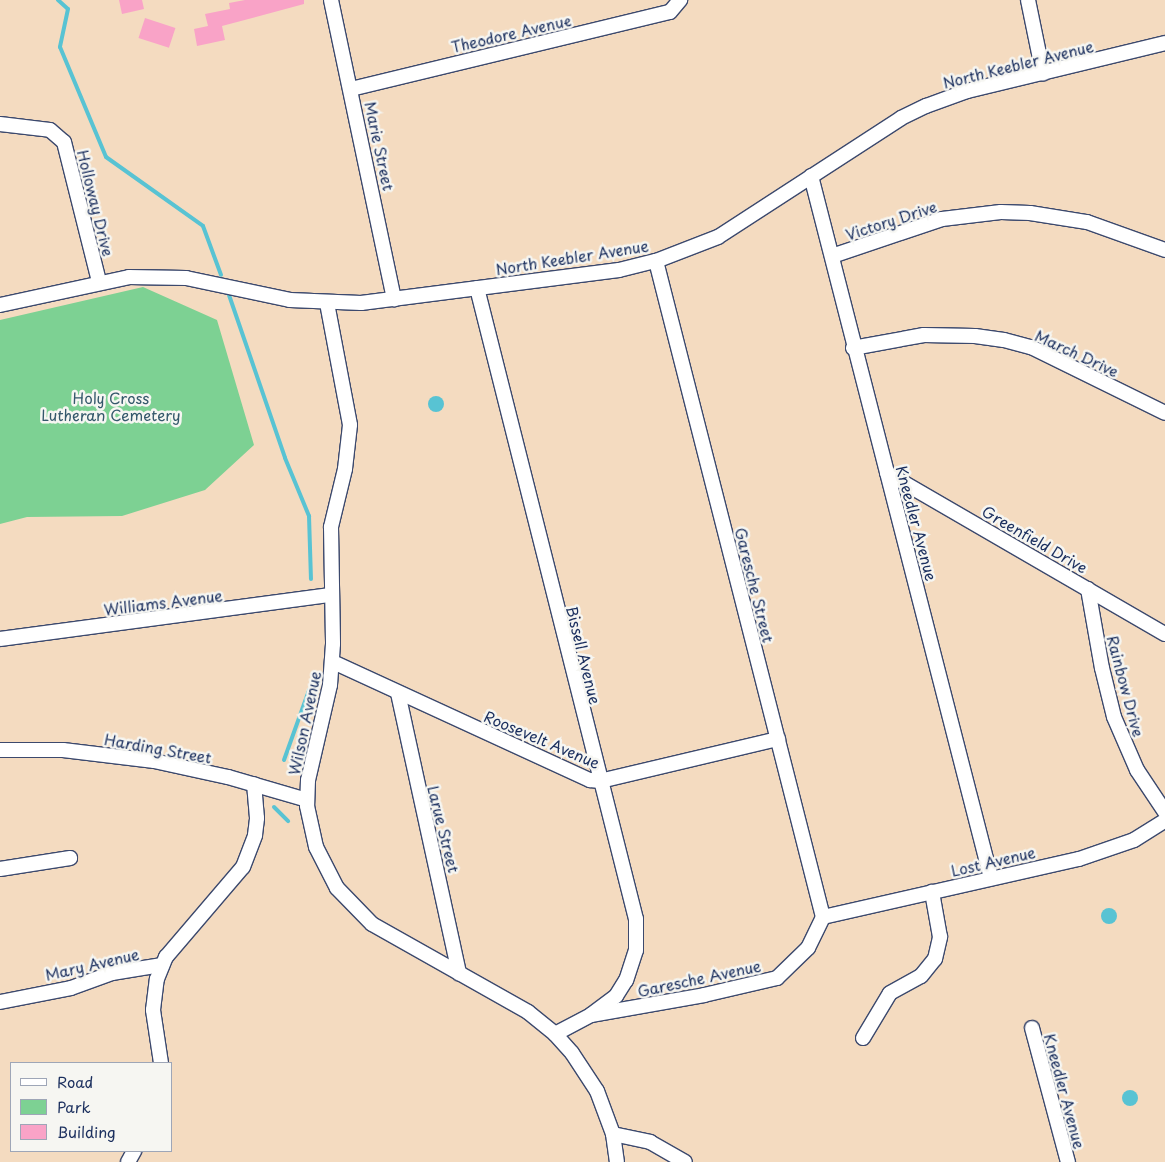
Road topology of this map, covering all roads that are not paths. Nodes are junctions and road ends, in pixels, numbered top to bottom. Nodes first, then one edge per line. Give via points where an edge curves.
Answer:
1 (331, 0) edge
2 (1028, 0) edge
3 (679, 3) edge
4 (1165, 43) edge
5 (1043, 73) junction
6 (351, 89) junction
7 (0, 124) edge
8 (811, 176) junction
9 (1165, 250) edge
10 (832, 256) junction
11 (656, 262) junction
12 (99, 281) junction
13 (477, 288) junction
14 (394, 299) junction
15 (327, 304) junction
16 (0, 305) edge
17 (853, 348) junction
18 (1165, 413) edge
19 (887, 473) junction
20 (1088, 589) junction
21 (331, 595) junction
22 (1165, 634) edge
23 (0, 639) edge
24 (333, 662) junction
25 (398, 693) junction
26 (778, 739) junction
27 (0, 750) edge
28 (600, 781) junction
29 (254, 784) junction
30 (307, 800) junction
31 (1165, 812) edge
32 (1165, 821) edge
33 (70, 858) dead end
34 (0, 868) edge
35 (990, 878) junction
36 (932, 892) junction
37 (823, 917) junction
38 (162, 965) junction
39 (459, 973) junction
40 (0, 1002) edge
41 (591, 1016) junction
42 (1032, 1028) dead end
43 (555, 1034) junction
44 (863, 1038) dead end
45 (161, 1062) edge
46 (613, 1134) junction
47 (617, 1162) edge
48 (685, 1162) edge
49 (1068, 1162) edge

1 - 6 street, Marie Street
2 - 5 street
3 - 6 street, Theodore Avenue via 670,12 645,19
4 - 5 street, North Keebler Avenue
5 - 8 street, North Keebler Avenue via 967,91 926,106
6 - 14 street, Marie Street
7 - 12 street, Holloway Drive via 50,130 64,142
8 - 10 street, Kneedler Avenue
8 - 11 street, North Keebler Avenue via 718,237
9 - 10 street, Victory Drive via 1088,222 1001,212 933,222
10 - 17 street, Kneedler Avenue
11 - 13 street, North Keebler Avenue via 619,270
11 - 26 street, Garesche Street
12 - 15 street, North Keebler Avenue via 129,277 186,278 290,300
12 - 16 street, North Keebler Avenue
13 - 14 street, North Keebler Avenue
13 - 28 street, Bissell Avenue
14 - 15 street, North Keebler Avenue
15 - 21 street, Wilson Avenue via 350,425 345,469 331,527
17 - 18 street, March Drive via 924,335 1004,340 1031,348
17 - 19 street, Kneedler Avenue
19 - 20 street, Greenfield Drive
19 - 35 street, Kneedler Avenue
20 - 22 street, Greenfield Drive
20 - 31 street, Rainbow Drive via 1114,717 1137,770
21 - 23 street, Williams Avenue
21 - 24 street, Wilson Avenue
24 - 25 street, Roosevelt Avenue
24 - 30 street, Wilson Avenue via 328,699 312,755
25 - 28 street, Roosevelt Avenue via 590,780
25 - 39 street, Larue Street
26 - 28 street, Roosevelt Avenue
26 - 37 street, Garesche Street
27 - 29 street, Harding Street via 102,754 206,771
28 - 41 street, Bissell Avenue via 637,935 636,950 626,980 616,996
29 - 30 street, Harding Street
29 - 38 street via 257,801 255,835 243,867
30 - 39 street, Wilson Avenue via 316,847 325,868 349,902 372,924
32 - 35 street, Lost Avenue via 1134,840 1107,851
33 - 34 street
35 - 36 street, Lost Avenue
36 - 37 street, Lost Avenue
36 - 44 street via 940,937 935,959 921,976 890,993
37 - 41 street, Garesche Avenue via 808,948 777,978
38 - 40 street, Mary Avenue via 112,973 71,988
38 - 45 street via 153,1010
39 - 43 street, Wilson Avenue via 528,1012
41 - 43 street, Garesche Avenue
42 - 49 street, Kneedler Avenue
43 - 46 street, Wilson Avenue via 585,1070
46 - 47 street, Wilson Avenue
46 - 48 street via 650,1142

